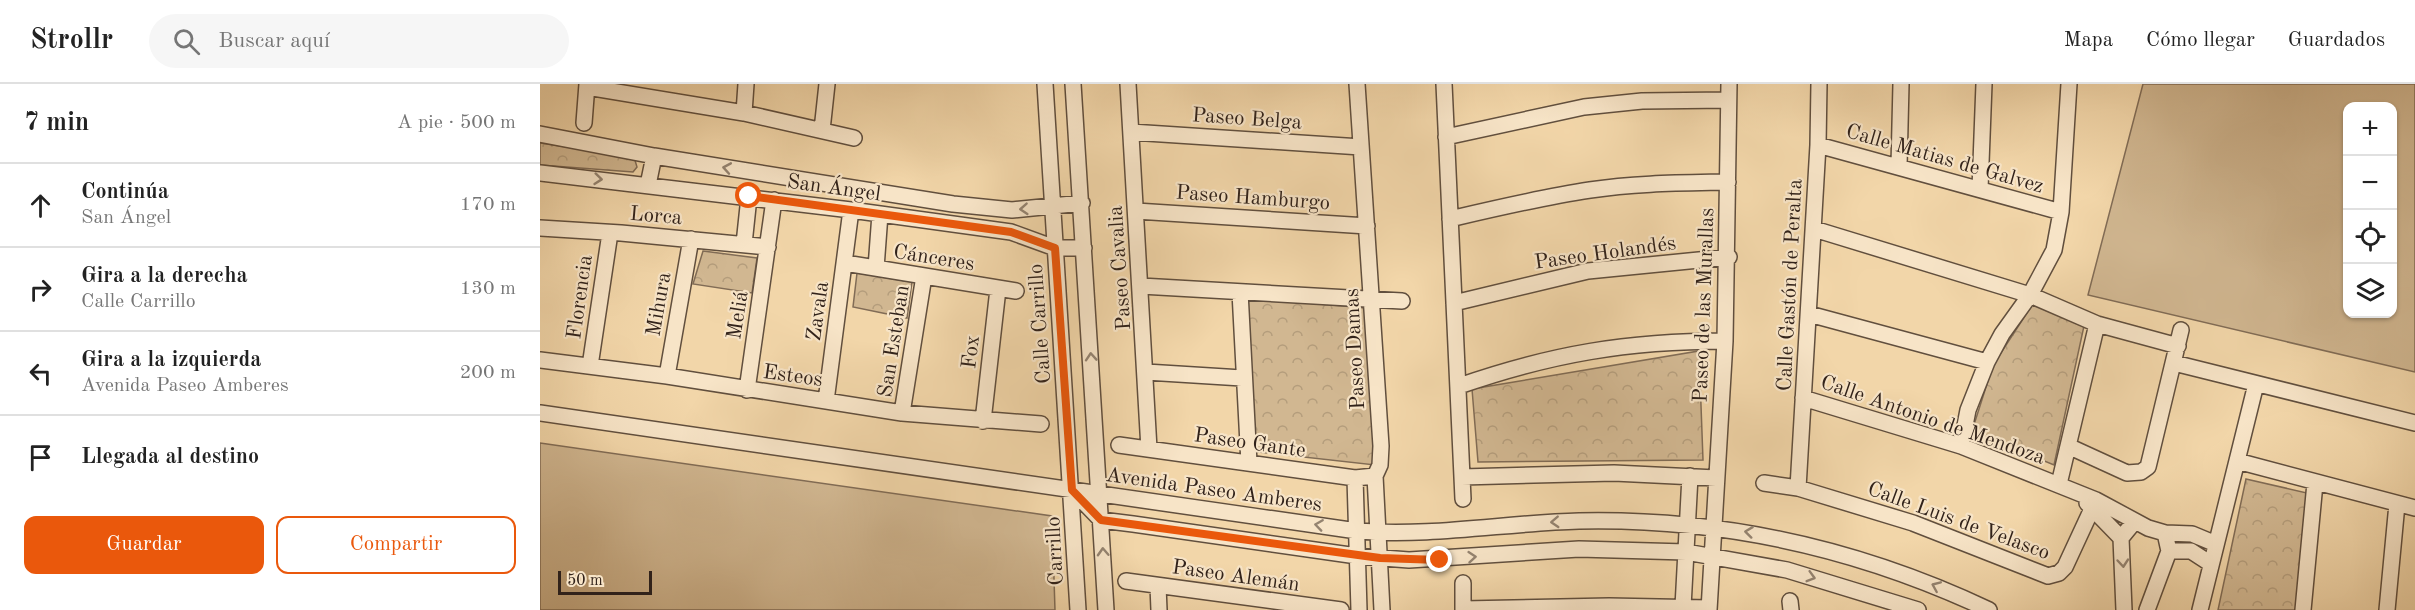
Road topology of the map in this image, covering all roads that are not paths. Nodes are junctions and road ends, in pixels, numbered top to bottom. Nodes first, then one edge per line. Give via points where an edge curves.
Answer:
1 (665, 84) edge
2 (746, 84) edge
3 (827, 84) edge
4 (1045, 84) edge
5 (1073, 84) edge
6 (1128, 84) edge
7 (1357, 84) edge
8 (1444, 84) edge
9 (1729, 84) edge
10 (1819, 84) edge
11 (1901, 84) edge
12 (1984, 84) edge
13 (587, 86) edge
14 (2069, 86) edge
15 (663, 100) junction
16 (1728, 100) junction
17 (744, 113) junction
18 (584, 123) dead end
19 (822, 130) junction
20 (1131, 132) junction
21 (540, 134) edge
22 (1446, 137) junction
23 (854, 138) dead end
24 (1818, 145) junction
25 (1361, 147) junction
26 (654, 156) junction
27 (1899, 166) junction
28 (540, 173) edge
29 (1728, 182) junction
30 (648, 185) junction
31 (1980, 189) junction
32 (749, 196) junction
33 (774, 200) junction
34 (1082, 203) junction
35 (953, 204) junction
36 (1053, 205) junction
37 (851, 210) junction
38 (1136, 211) junction
39 (2061, 212) junction
40 (880, 214) junction
41 (1450, 219) junction
42 (950, 225) junction
43 (1367, 226) junction
44 (540, 228) edge
45 (1814, 229) junction
46 (610, 233) junction
47 (691, 239) junction
48 (744, 244) junction
49 (768, 247) junction
50 (1055, 248) junction
51 (1084, 248) junction
52 (1728, 257) junction
53 (845, 263) junction
54 (876, 268) junction
55 (924, 276) junction
56 (1141, 286) junction
57 (998, 289) junction
58 (1016, 291) dead end
59 (1240, 292) junction
60 (2030, 296) junction
61 (1373, 300) junction
62 (1402, 301) dead end
63 (1454, 303) junction
64 (1809, 314) junction
65 (2097, 324) junction
66 (2181, 330) dead end
67 (1725, 341) junction
68 (2178, 346) junction
69 (540, 360) edge
70 (1987, 362) junction
71 (2174, 363) junction
72 (590, 366) junction
73 (1146, 372) junction
74 (668, 376) junction
75 (1242, 378) junction
76 (2256, 384) junction
77 (1459, 386) junction
78 (747, 390) junction
79 (1803, 398) junction
80 (826, 401) junction
81 (540, 413) edge
82 (902, 413) junction
83 (982, 421) junction
84 (2415, 423) edge
85 (1041, 424) dead end
86 (1119, 445) dead end
87 (1961, 446) junction
88 (2068, 446) junction
89 (1149, 449) junction
90 (2237, 460) junction
91 (1249, 463) junction
92 (1375, 476) junction
93 (1690, 476) junction
94 (1462, 477) junction
95 (1355, 478) junction
96 (1716, 478) junction
97 (1764, 483) dead end
98 (2316, 483) junction
99 (2059, 484) junction
100 (1798, 488) junction
101 (1072, 490) junction
102 (1100, 493) junction
103 (1463, 500) dead end
104 (2089, 501) junction
105 (2397, 504) junction
106 (2415, 508) edge
107 (1101, 520) junction
108 (2135, 521) junction
109 (1687, 525) junction
110 (1713, 528) junction
111 (1357, 531) junction
112 (1378, 532) junction
113 (2165, 532) junction
114 (2121, 538) junction
115 (2216, 544) junction
116 (2169, 551) junction
117 (1686, 552) junction
118 (1712, 555) junction
119 (1357, 556) junction
120 (1380, 558) junction
121 (2211, 564) junction
122 (1126, 582) dead end
123 (1463, 583) dead end
124 (1158, 586) junction
125 (1243, 604) edge
126 (1683, 607) junction
127 (1709, 609) edge
128 (1078, 610) edge
129 (1106, 610) edge
130 (1159, 610) edge
131 (1341, 610) edge
132 (1359, 610) edge
133 (1382, 610) edge
134 (1463, 610) edge
135 (1918, 610) edge
136 (1989, 610) edge
137 (2124, 610) edge
138 (2146, 610) edge
139 (2200, 610) edge
140 (2303, 610) edge
141 (2387, 610) edge

1 - 15 street
2 - 17 street
3 - 19 street
4 - 36 street, Calle Carrillo
5 - 34 street
6 - 20 street, Paseo Cavalia
7 - 25 street, Paseo Damas
8 - 22 street
9 - 16 street, Paseo de las Murallas
10 - 24 street, Calle Gastón de Peralta
11 - 27 street
12 - 31 street
13 - 15 street
13 - 18 street
14 - 39 street
15 - 17 street
16 - 22 street via 1642,101 1584,107
16 - 29 street, Paseo de las Murallas
17 - 19 street
19 - 23 street
20 - 25 street, Paseo Belga
20 - 38 street, Paseo Cavalia
21 - 26 street, San Ángel
22 - 41 street
24 - 27 street, Calle Matias de Galvez
24 - 45 street, Calle Gastón de Peralta
25 - 43 street, Paseo Damas
26 - 30 street
35 -> 26 street, San Ángel
27 - 31 street, Calle Matias de Galvez
28 -> 30 street, San Ángel
29 - 41 street via 1592,189
29 - 52 street, Paseo de las Murallas
30 - 32 street, San Ángel
31 - 39 street, Calle Matias de Galvez
32 - 33 street, San Ángel
32 - 48 street
33 - 37 street, San Ángel
33 - 49 street, Meliá
34 - 36 street, San Ángel
34 - 51 street
36 -> 35 street, San Ángel via 1012,210
35 - 42 street
36 - 50 street, Calle Carrillo
37 - 40 street, San Ángel
37 - 53 street, Zavala
38 - 43 street, Paseo Hamburgo
38 - 56 street, Paseo Cavalia
39 - 60 street via 2054,250
40 - 42 street, San Ángel
40 - 54 street
41 - 63 street
42 - 50 street, San Ángel via 1011,232
43 - 61 street, Paseo Damas
44 - 46 street, Lorca
45 - 60 street
45 - 64 street, Calle Gastón de Peralta
46 - 47 street, Lorca
46 - 72 street, Florencia
47 - 48 street, Lorca
47 - 74 street, Mihura
48 - 49 street, Lorca
49 - 78 street, Meliá
50 - 51 street, San Ángel
50 - 101 street, Calle Carrillo
102 -> 51 street
52 - 63 street, Paseo Holandés via 1588,271
52 - 67 street, Paseo de las Murallas
53 - 54 street, Cánceres
53 - 80 street, Zavala
54 - 55 street, Cánceres
55 - 57 street, Cánceres
55 - 82 street, San Esteban
56 - 59 street
56 - 73 street, Paseo Cavalia
57 - 58 street, Cánceres
57 - 83 street, Fox
59 - 61 street
59 - 75 street
60 - 65 street
60 - 70 street
61 - 62 street
61 - 92 street, Paseo Damas via 1381,446
63 - 77 street
64 - 70 street
64 - 79 street, Calle Gastón de Peralta
65 - 68 street
65 - 88 street
66 - 68 street
67 - 77 street via 1606,347 1510,368
67 - 96 street, Paseo de las Murallas
68 - 71 street
69 - 72 street, Esteos
70 - 87 street via 1968,410
71 - 76 street
71 - 88 street via 2151,460 2141,472 2127,473
72 - 74 street, Esteos
73 - 75 street
73 - 89 street, Paseo Cavalia
74 - 78 street, Esteos
75 - 91 street
76 - 84 street
76 - 90 street
77 - 94 street
78 - 80 street, Esteos
79 - 87 street, Calle Antonio de Mendoza
79 - 100 street, Calle Gastón de Peralta
80 - 82 street, Esteos
81 - 101 street
82 - 83 street, Esteos
83 - 85 street, Esteos
86 - 89 street, Paseo Gante
87 - 99 street, Calle Antonio de Mendoza
88 - 99 street
89 - 91 street, Paseo Gante
90 - 98 street
90 - 115 street
91 - 95 street, Paseo Gante
92 - 95 street, Paseo Gante
92 - 112 street, Paseo Damas
93 - 94 street via 1538,473
93 - 96 street
93 - 109 street
94 - 103 street
95 - 111 street
96 - 110 street, Paseo de las Murallas
97 - 100 street, Calle Luis de Velasco
98 - 105 street
98 - 140 street
99 - 104 street, Calle Antonio de Mendoza
100 - 104 street, Calle Luis de Velasco via 1913,523 2048,576 2065,567
101 - 102 street, Avenida Paseo Amberes
101 - 107 street, Avenida Paseo Amberes
101 - 128 street, Carrillo
102 - 107 street
111 -> 102 street, Avenida Paseo Amberes
104 - 108 street, Calle Antonio de Mendoza
104 - 114 street, Calle Antonio de Mendoza
105 - 106 street
105 - 141 street
107 - 119 street
129 -> 107 street
108 - 113 street, Calle Antonio de Mendoza
108 - 114 street
109 - 110 street, Avenida Paseo Amberes
109 -> 112 street, Avenida Paseo Amberes via 1577,521 1420,533
109 - 117 street
110 - 118 street, Paseo de las Murallas
136 -> 110 street, Avenida Paseo Amberes via 1910,575 1854,556 1759,533
111 - 112 street, Avenida Paseo Amberes
111 - 119 street
112 - 120 street, Paseo Damas
113 - 115 street, Calle Antonio de Mendoza via 2192,534
113 - 116 street
114 -> 137 street
115 - 121 street
116 - 121 street via 2191,551
116 - 138 street
117 - 118 street
120 -> 117 street via 1440,560 1579,549
117 - 126 street
118 - 127 street, Paseo de las Murallas
118 -> 135 street via 1787,570
119 - 120 street
119 - 132 street
120 - 133 street, Paseo Damas
121 - 139 street
122 - 124 street, Paseo Alemán
123 - 134 street
124 - 125 street, Paseo Alemán
124 - 130 street
125 - 131 street, Paseo Alemán
126 - 127 street
126 - 134 street

